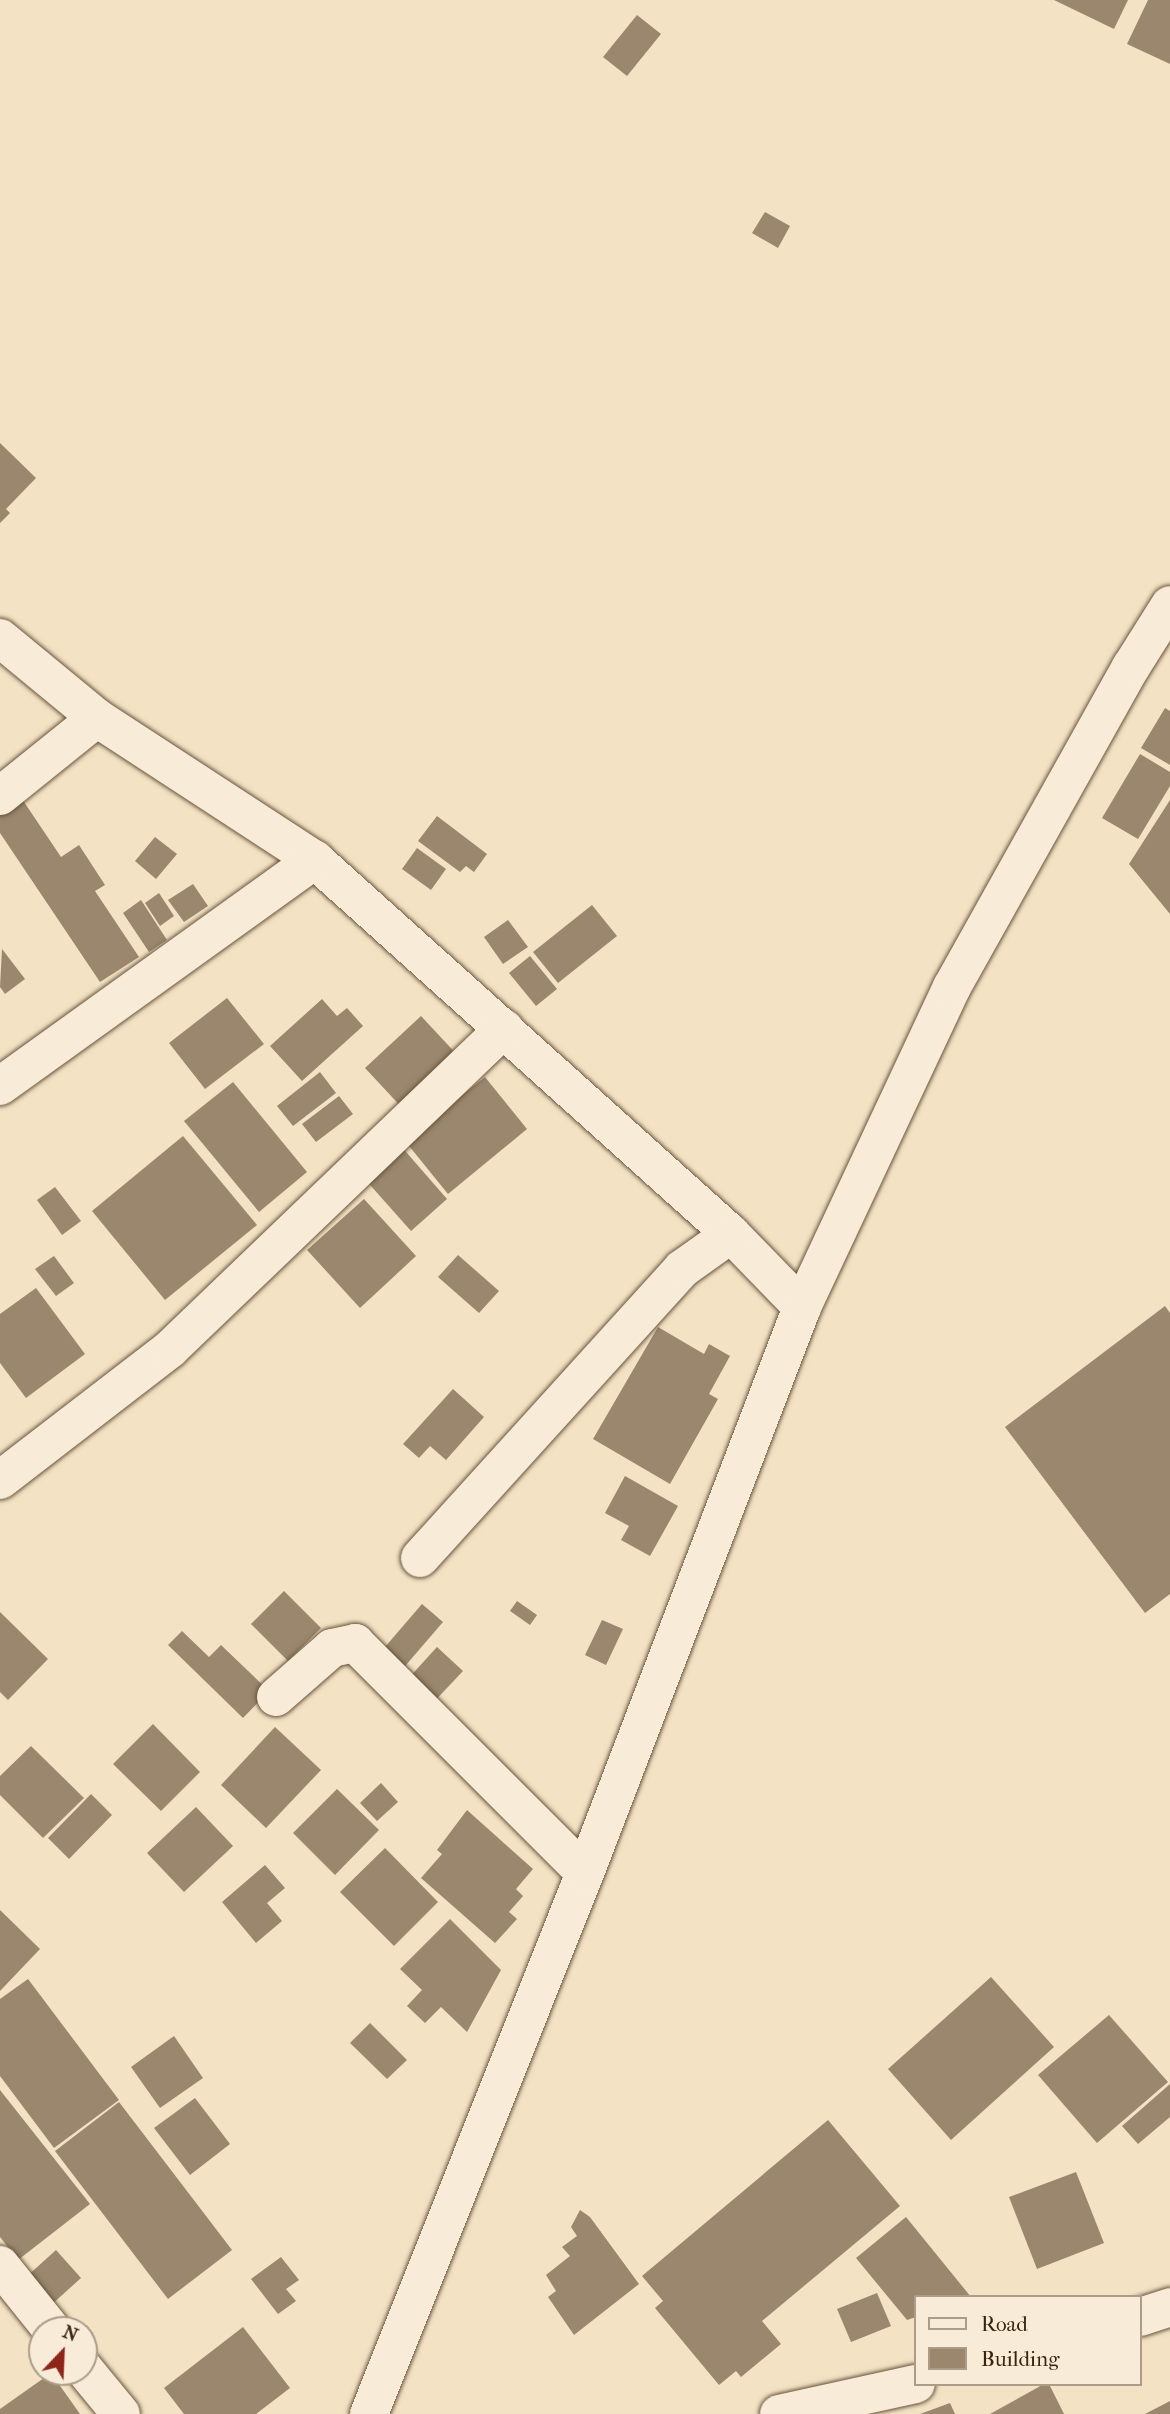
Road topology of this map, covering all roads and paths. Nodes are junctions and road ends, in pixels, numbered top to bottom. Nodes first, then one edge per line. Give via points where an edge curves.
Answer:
1 (1170, 606) edge
2 (0, 638) edge
3 (97, 718) junction
4 (0, 796) edge
5 (315, 860) junction
6 (505, 1030) junction
7 (0, 1086) edge
8 (731, 1234) junction
9 (802, 1307) junction
10 (0, 1480) edge
11 (420, 1558) dead end
12 (276, 1697) dead end
13 (584, 1873) junction
14 (0, 2265) edge
15 (1170, 2307) edge
16 (41, 2316) edge
17 (1142, 2316) edge
18 (914, 2385) edge
19 (98, 2386) edge
20 (827, 2410) edge
21 (121, 2414) edge
22 (369, 2414) edge
23 (779, 2414) edge

1 - 9 street via 951,987
2 - 3 street
3 - 4 street
3 - 5 street
5 - 6 street
5 - 7 street
6 - 8 street
6 - 10 street via 170,1349
8 - 9 street
8 - 11 street via 682,1269
9 - 13 street
12 - 13 street via 332,1648 355,1643
13 - 22 street
14 - 16 street
15 - 17 street
18 - 20 street
19 - 21 street
20 - 23 street

